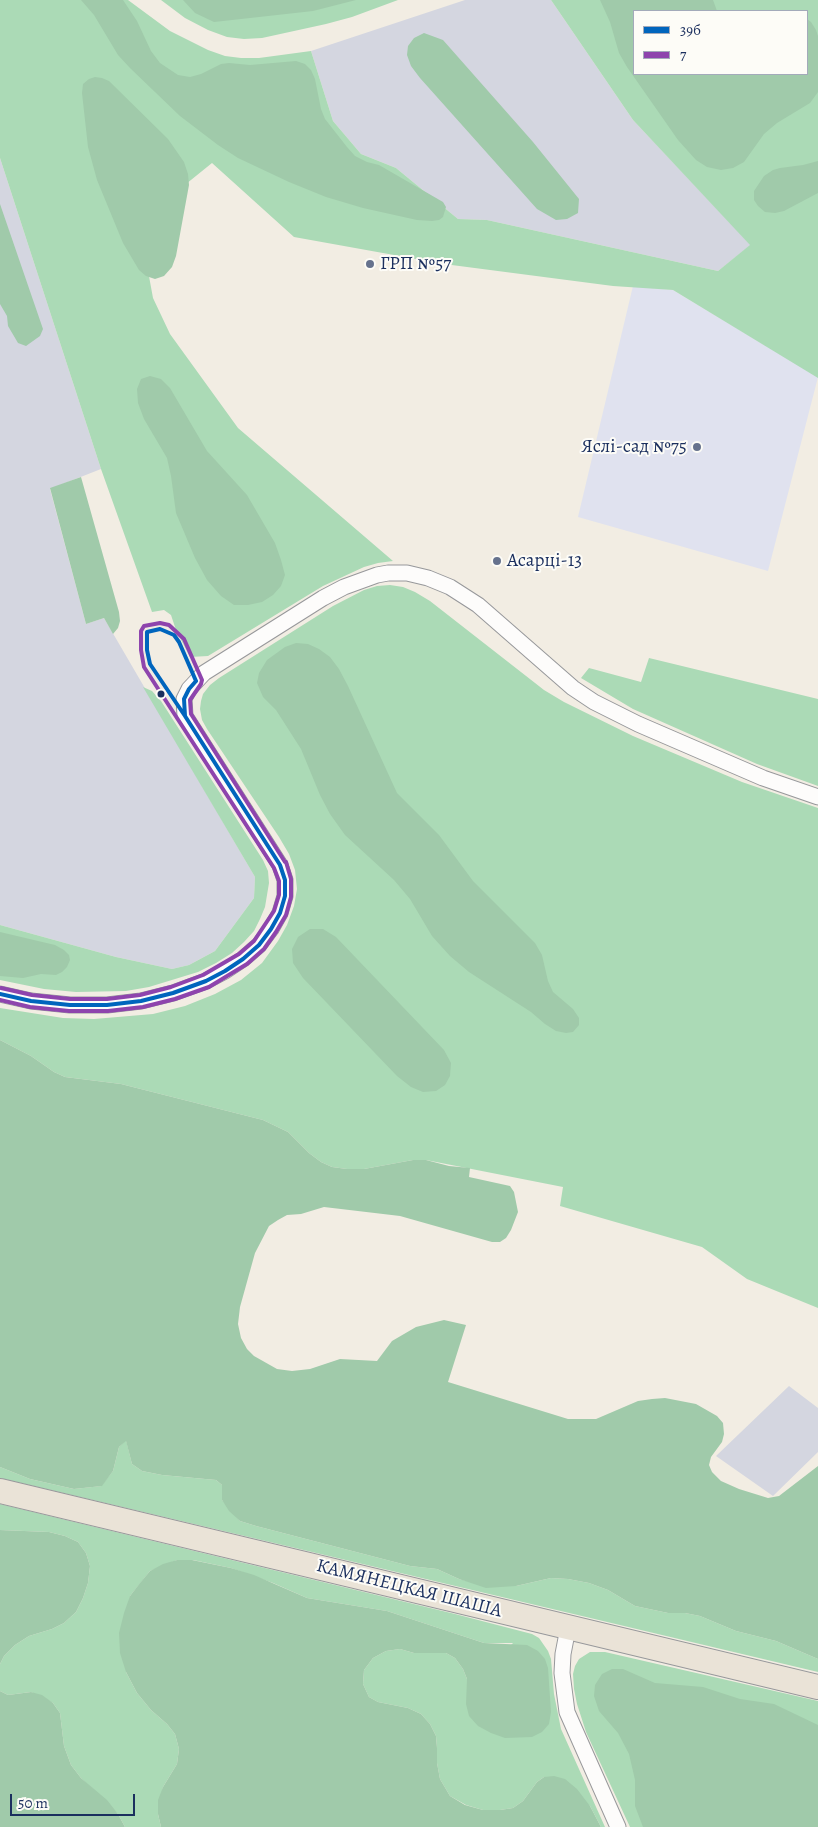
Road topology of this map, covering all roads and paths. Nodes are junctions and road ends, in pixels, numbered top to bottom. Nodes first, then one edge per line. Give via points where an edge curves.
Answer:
1 (818, 797) edge
2 (0, 994) edge
3 (0, 1491) edge
4 (568, 1628) junction
5 (818, 1687) edge
6 (618, 1827) edge

1 - 2 street via 762,778 594,702 478,604 450,587 407,574 377,575 323,598 204,673 184,699 185,716 280,865 285,880 280,913 259,945 206,981 141,1001 70,1005
3 - 4 main road, КАМЯНЕЦКАЯ ШАША
4 - 5 main road, КАМЯНЕЦКАЯ ШАША
4 - 6 street via 562,1673 567,1712

